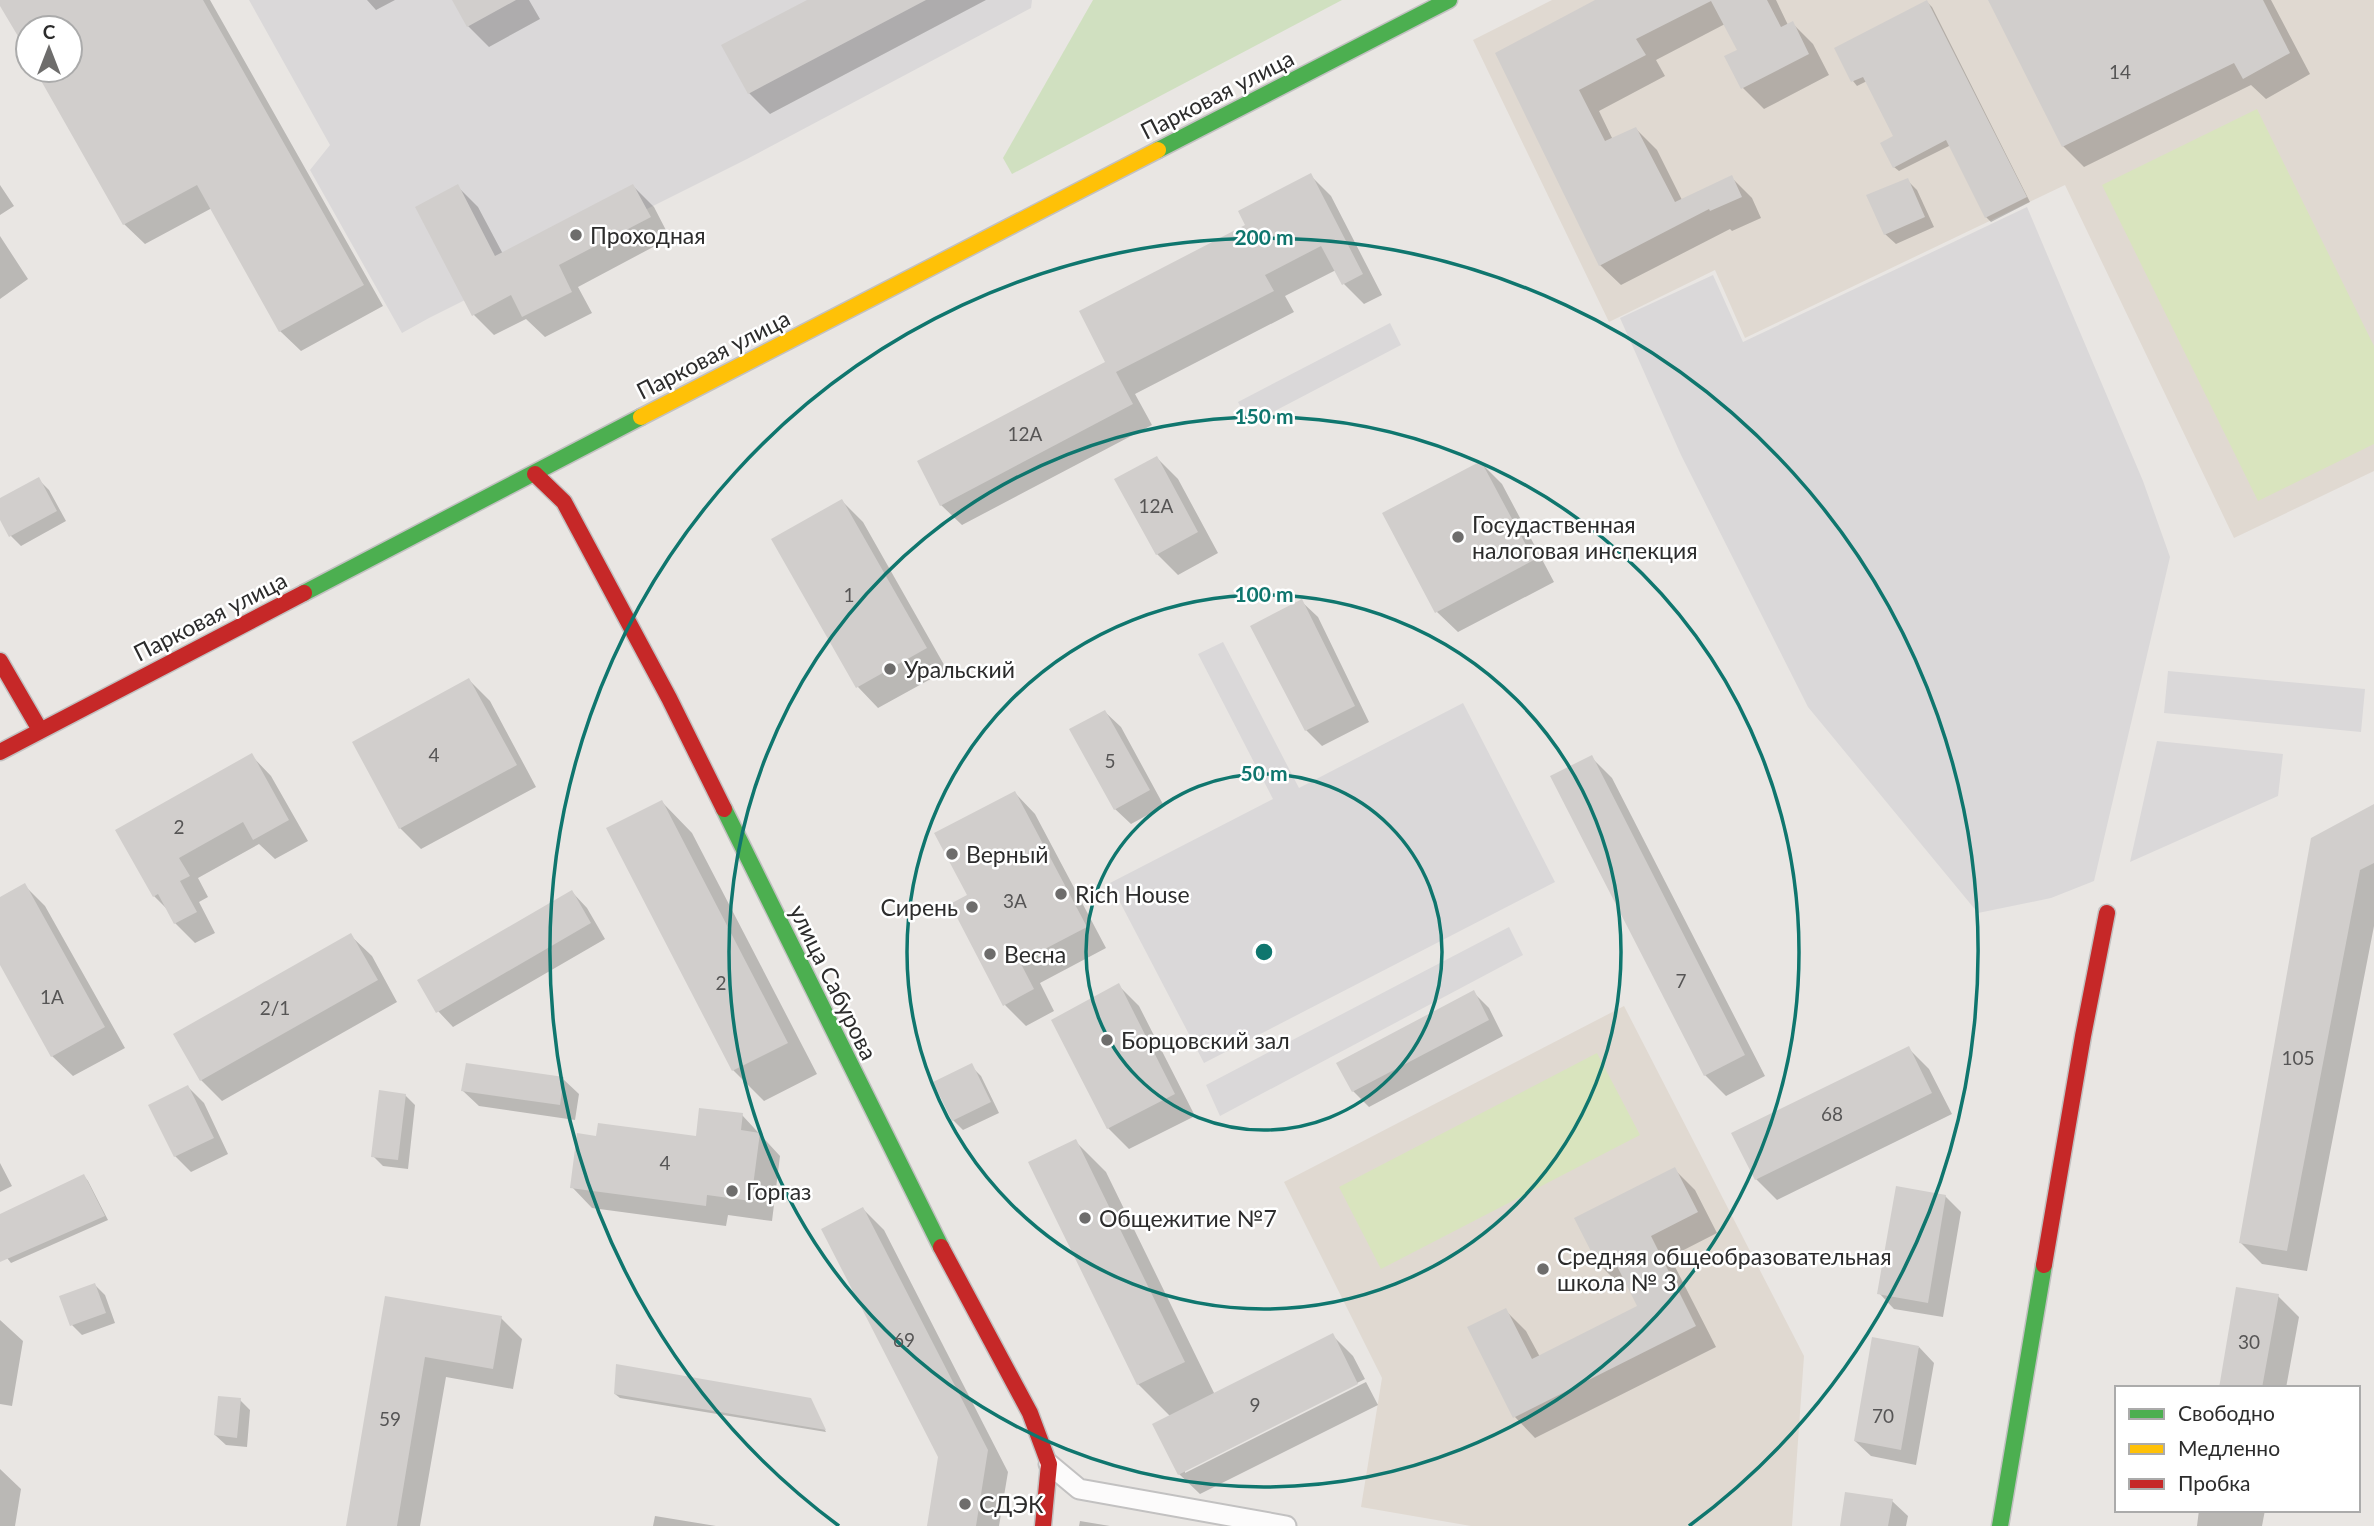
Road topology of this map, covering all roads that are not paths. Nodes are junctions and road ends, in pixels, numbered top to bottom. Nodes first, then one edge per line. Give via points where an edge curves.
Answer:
1 (1450, 0) edge
2 (535, 474) junction
3 (0, 661) edge
4 (40, 730) junction
5 (0, 752) edge
6 (2107, 913) dead end
7 (1049, 1464) junction
8 (1043, 1526) edge
9 (1286, 1526) edge
10 (2000, 1526) edge

1 - 2 street, Парковая улица
2 - 4 street, Парковая улица
2 - 7 street, улица Сабурова via 564,502 663,687 933,1233 1030,1412
3 - 4 street
4 - 5 street, Парковая улица
6 - 10 street
7 - 8 street, улица Сабурова
7 - 9 street via 1079,1489

